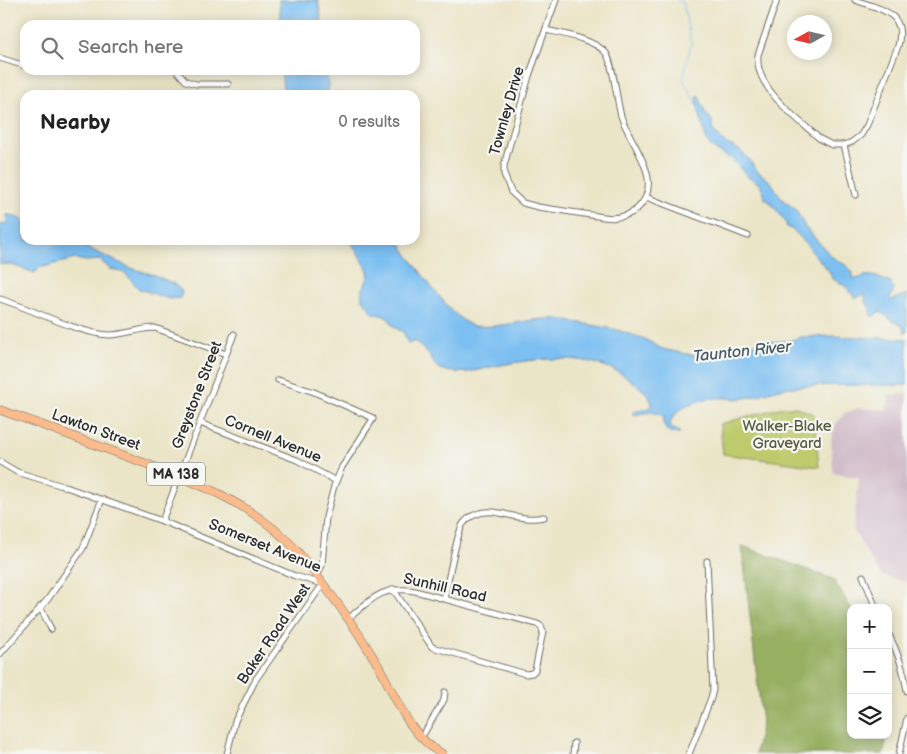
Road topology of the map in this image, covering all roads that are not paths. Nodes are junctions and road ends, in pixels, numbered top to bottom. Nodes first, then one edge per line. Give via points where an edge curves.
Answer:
1 (556, 0) edge
2 (777, 0) edge
3 (855, 0) edge
4 (546, 30) junction
5 (0, 58) edge
6 (20, 64) edge
7 (181, 75) edge
8 (228, 84) dead end
9 (844, 145) junction
10 (856, 195) dead end
11 (646, 197) junction
12 (748, 236) dead end
13 (0, 299) edge
14 (234, 334) dead end
15 (226, 354) junction
16 (278, 380) dead end
17 (0, 410) edge
18 (200, 423) junction
19 (0, 462) edge
20 (180, 476) junction
21 (336, 481) junction
22 (102, 499) junction
23 (544, 517) dead end
24 (162, 521) junction
25 (706, 562) dead end
26 (316, 576) junction
27 (862, 576) dead end
28 (323, 584) junction
29 (393, 589) junction
30 (444, 599) junction
31 (874, 604) edge
32 (40, 607) junction
33 (348, 619) junction
34 (52, 628) dead end
35 (892, 640) edge
36 (0, 654) edge
37 (907, 691) edge
38 (445, 692) dead end
39 (907, 718) edge
40 (421, 738) junction
41 (574, 743) dead end
42 (226, 754) edge
43 (442, 754) edge
44 (573, 754) edge
45 (689, 754) edge
46 (899, 754) edge

1 - 4 street, Townley Drive
2 - 9 street via 758,55 763,80 776,98 820,139 832,145
3 - 9 street via 891,14 899,24 901,34 864,130
4 - 11 street via 593,44 607,54 622,120 647,172
4 - 11 street, Townley Drive via 504,166 509,188 517,199 529,205 610,218 631,213
5 - 6 street
7 - 8 street via 196,84
9 - 10 street
11 - 12 street
13 - 15 street via 99,334 114,335 155,328
14 - 15 street, Greystone Street
15 - 18 street, Greystone Street
16 - 21 street via 373,418
17 - 20 main road, Lawton Street / MA 138
18 - 20 street, Greystone Street
18 - 21 street, Cornell Avenue via 302,462
19 - 22 street, Somerset Avenue via 17,472
20 - 24 street, Greystone Street
20 - 26 main road, Lawton Street / MA 138 via 225,496 268,524 296,550
21 - 26 street via 326,517 322,565
22 - 24 street, Somerset Avenue
22 - 32 street via 83,548
23 - 30 street via 526,519 486,512 468,518 460,531
24 - 28 street, Somerset Avenue via 295,576
25 - 45 street via 712,690
26 - 28 main road, Lawton Street / MA 138
27 - 31 street
28 - 33 main road, Somerset Avenue / MA 138
28 - 42 street, Baker Road West via 256,679 235,721
29 - 30 street, Sunhill Road
29 - 30 street, Sunhill Road via 432,647 526,674 536,668 543,634 537,624
29 - 33 street, Sunhill Road via 378,594
32 - 34 street
32 - 36 street
33 - 40 main road, Somerset Avenue / MA 138 via 380,668 406,720
35 - 37 street via 903,668
38 - 40 street via 444,700
39 - 46 street
40 - 43 main road, Somerset Avenue / MA 138
41 - 44 street

